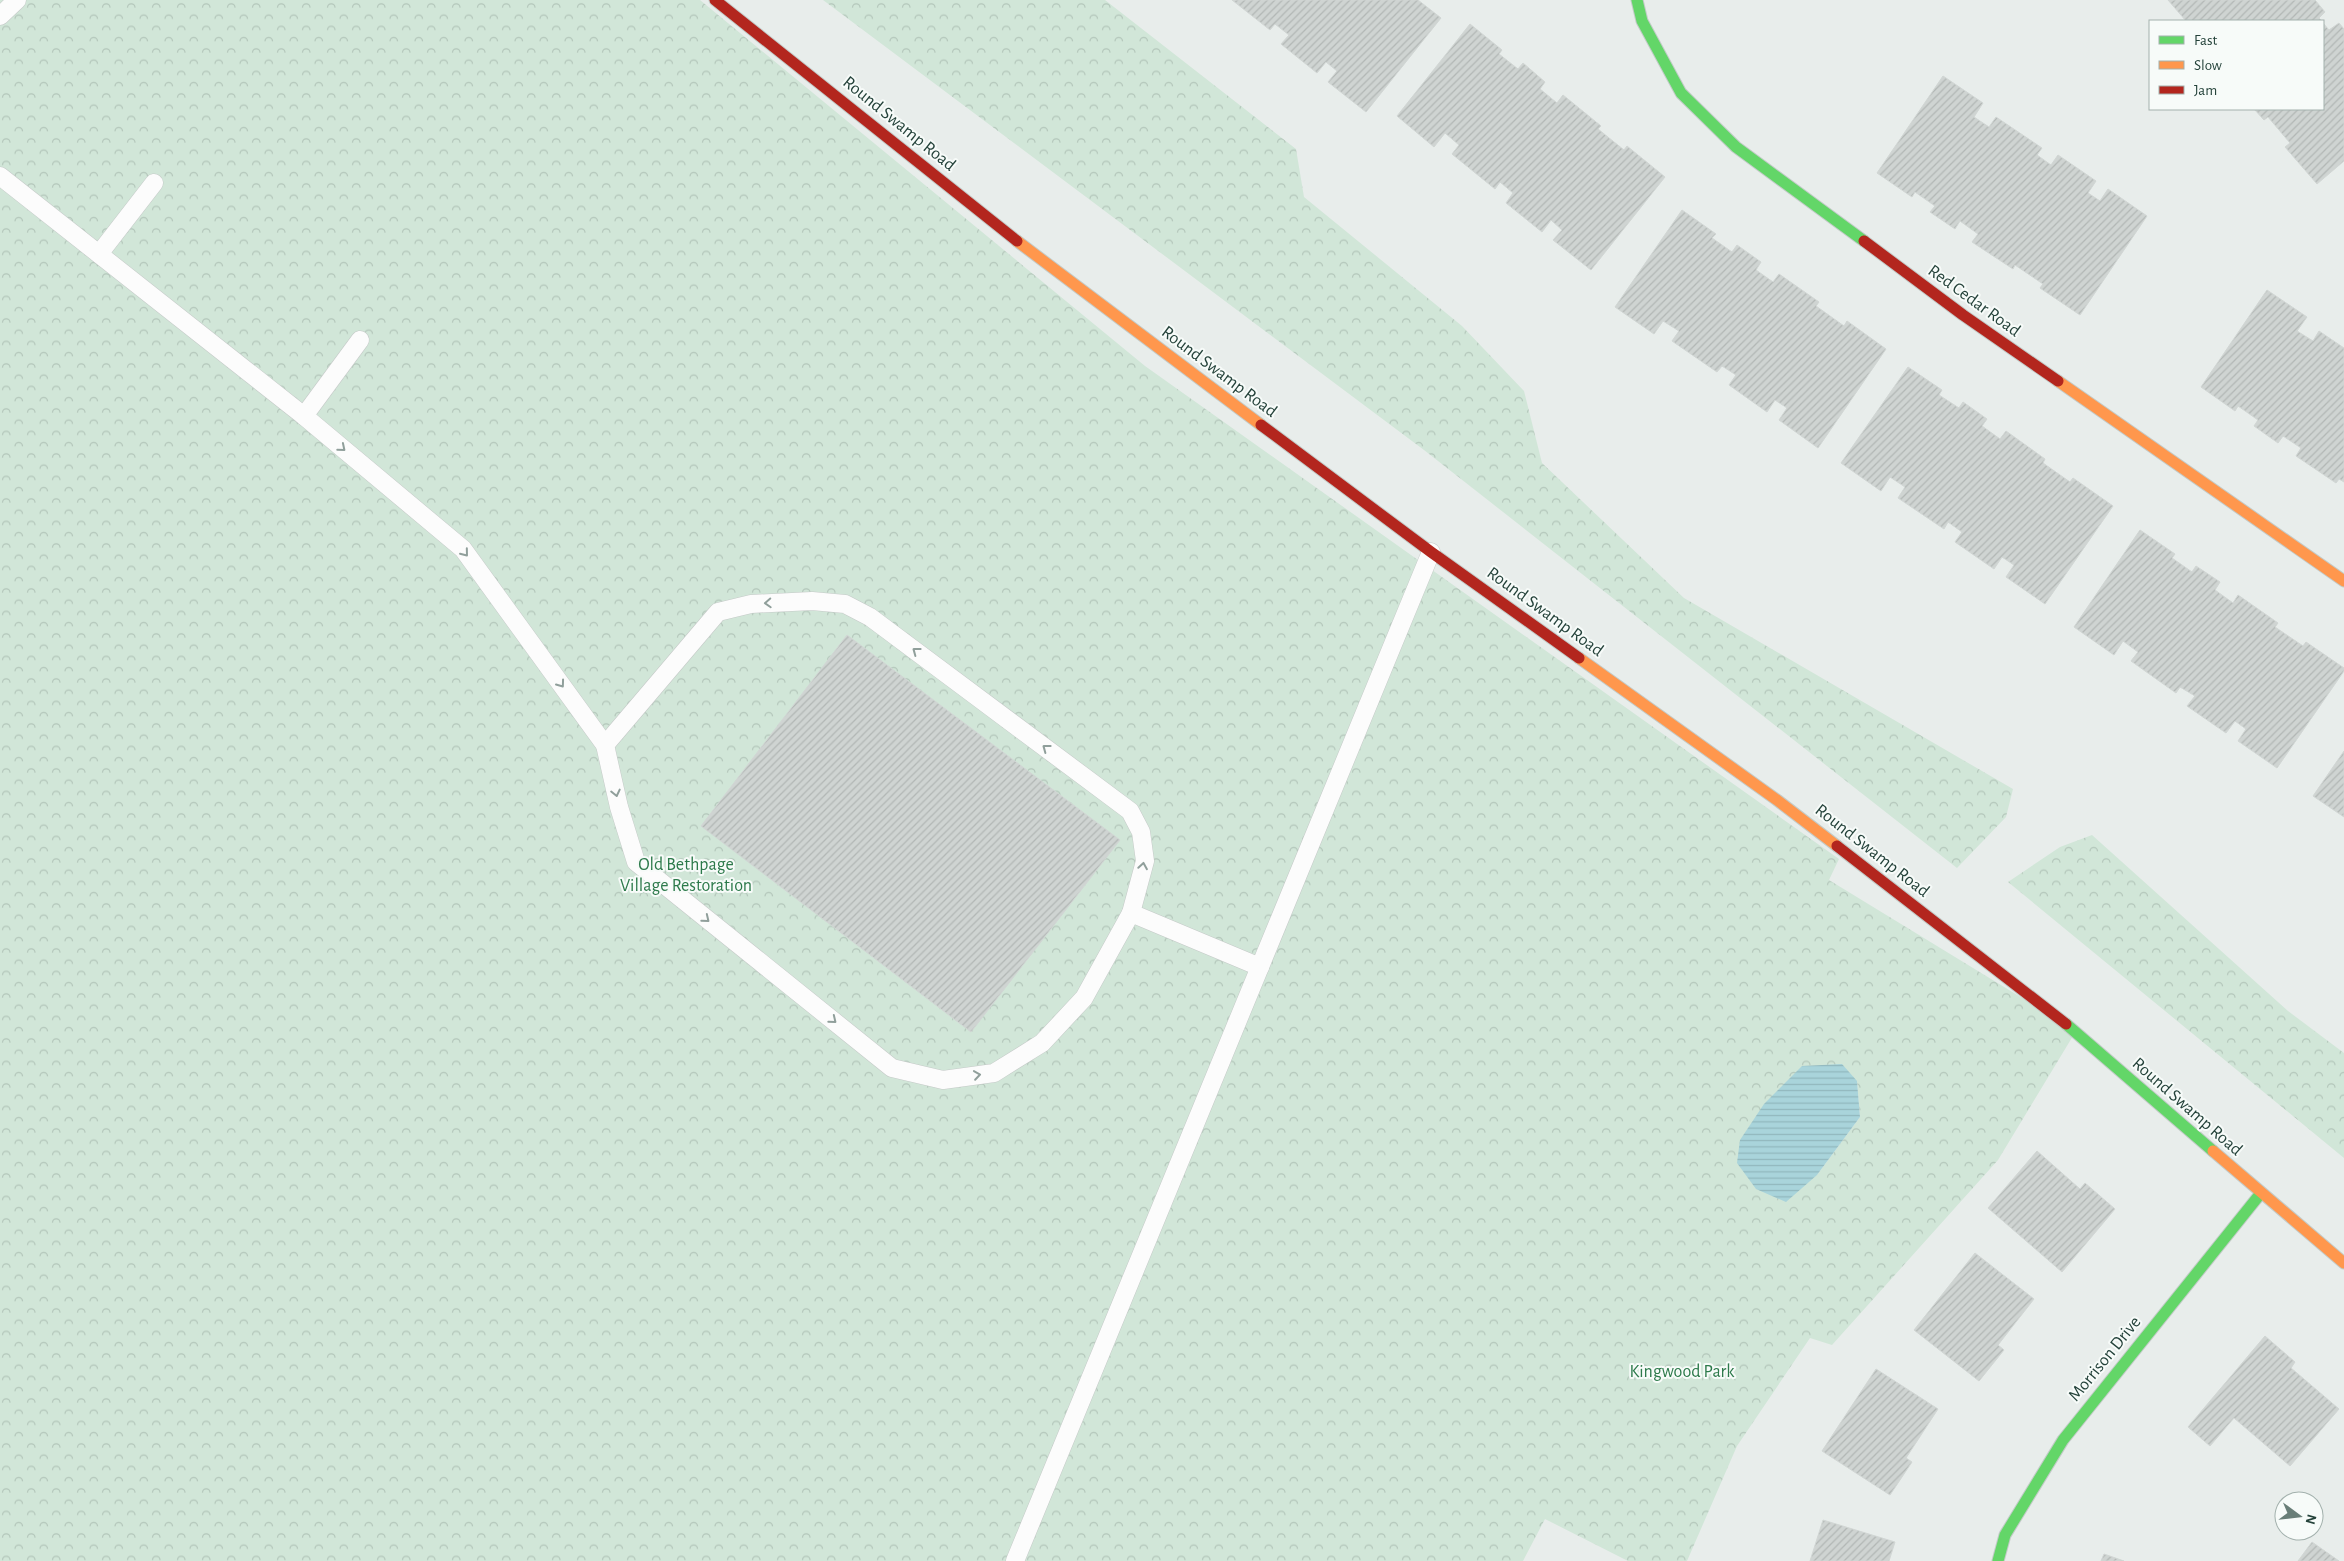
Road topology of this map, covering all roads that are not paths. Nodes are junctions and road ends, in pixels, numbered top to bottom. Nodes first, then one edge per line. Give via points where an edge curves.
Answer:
1 (17, 0) edge
2 (715, 0) edge
3 (1637, 0) edge
4 (0, 16) edge
5 (0, 176) edge
6 (154, 183) dead end
7 (99, 254) junction
8 (360, 340) dead end
9 (304, 416) junction
10 (1432, 552) junction
11 (2344, 581) edge
12 (605, 745) junction
13 (1131, 913) junction
14 (1260, 967) junction
15 (2260, 1193) junction
16 (2344, 1264) edge
17 (1015, 1561) edge
18 (1998, 1561) edge

1 - 4 lane
2 - 10 main road, Round Swamp Road via 1056,272
3 - 11 main road, Red Cedar Road via 1642,22 1681,93 1736,147 1963,315
5 - 7 lane
6 - 7 lane
7 - 9 lane
8 - 9 lane
9 -> 12 lane via 463,548
10 - 14 lane
10 - 15 main road, Round Swamp Road via 1777,800 2076,1030
13 -> 12 lane via 1144,861 1141,832 1130,811 870,617 845,604 812,601 751,604 718,612
12 -> 13 lane via 636,862 892,1068 943,1080 994,1073 1042,1043 1084,998
13 - 14 lane
14 - 17 lane
15 - 16 main road, Round Swamp Road
15 - 18 main road, Morrison Drive via 2063,1440 2005,1535

